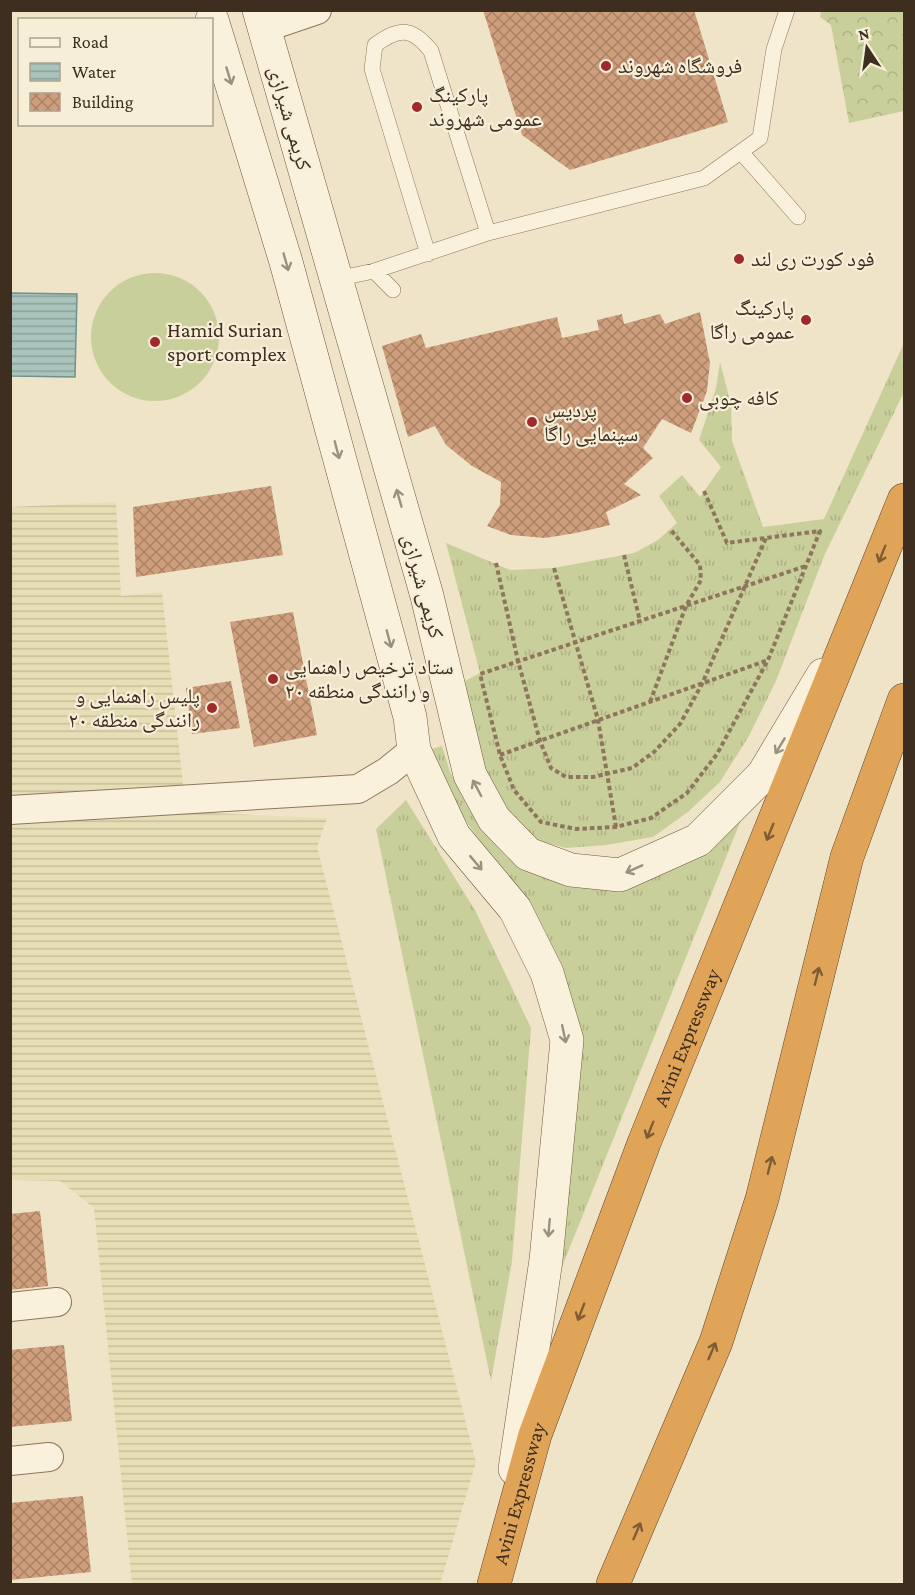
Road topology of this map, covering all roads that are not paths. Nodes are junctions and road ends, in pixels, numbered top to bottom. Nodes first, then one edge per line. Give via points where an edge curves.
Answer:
1 (317, 10) edge
2 (787, 10) edge
3 (261, 19) edge
4 (213, 26) edge
5 (741, 152) junction
6 (798, 217) dead end
7 (488, 233) junction
8 (428, 254) junction
9 (374, 271) junction
10 (336, 279) junction
11 (393, 290) dead end
12 (904, 500) edge
13 (854, 624) junction
14 (904, 700) edge
15 (454, 707) junction
16 (410, 717) junction
17 (414, 750) junction
18 (10, 810) edge
19 (57, 1302) dead end
20 (10, 1307) edge
21 (49, 1457) dead end
22 (10, 1461) edge
23 (502, 1552) junction
24 (494, 1584) edge
25 (614, 1584) edge

1 - 3 street
2 - 5 lane via 774,49 760,138
3 - 10 street, کریمی شیرازی
4 -> 16 street via 286,262
5 - 6 lane
5 - 7 lane via 704,178
7 - 8 lane
7 - 8 lane via 431,51 420,37 405,31 388,35 375,45 372,69
8 - 9 lane
9 - 10 lane
9 - 11 lane
15 -> 10 street, کریمی شیرازی via 427,596
12 -> 13 highway, Avini Expressway
13 -> 15 street, کریمی شیرازی via 763,775 698,840 620,875 571,870 528,854 494,819 470,775
13 -> 23 highway, Avini Expressway via 644,1143 535,1435
25 -> 14 highway via 716,1342 762,1198 847,857
15 - 16 street
16 - 17 street
17 - 18 street via 358,789
17 -> 23 street via 454,836 515,909 547,973 567,1040 546,1260
19 - 20 street
21 - 22 street
23 - 24 highway, Avini Expressway

